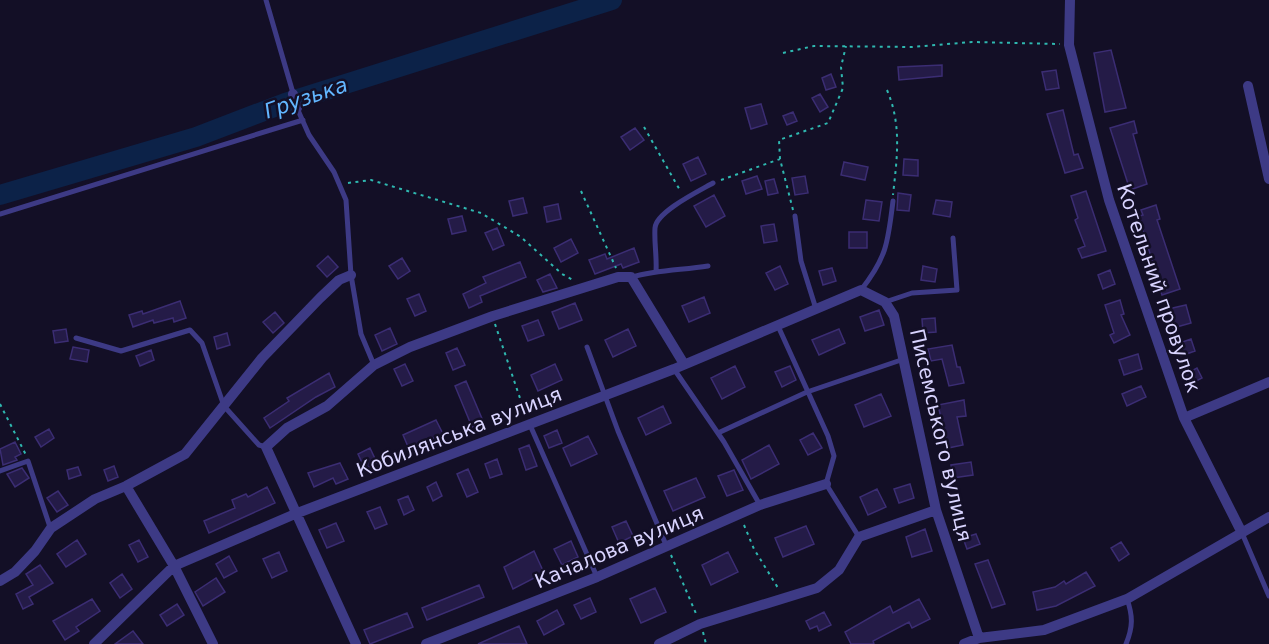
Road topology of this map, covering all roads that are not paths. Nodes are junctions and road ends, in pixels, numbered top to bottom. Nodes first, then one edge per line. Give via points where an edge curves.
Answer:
1 (266, 0) edge
2 (1070, 0) edge
3 (1248, 86) dead end
4 (293, 94) joint
5 (297, 108) joint
6 (303, 120) junction
7 (1269, 179) edge
8 (713, 183) road end
9 (893, 201) road end
10 (0, 214) edge
11 (795, 216) road end
12 (953, 238) dead end
13 (708, 266) dead end
14 (656, 271) junction
15 (351, 275) junction
16 (631, 277) junction
17 (861, 290) junction
18 (885, 302) junction
19 (816, 309) junction
20 (778, 326) junction
21 (76, 338) dead end
22 (587, 347) dead end
23 (904, 359) junction
24 (374, 365) junction
25 (679, 367) junction
26 (1269, 382) edge
27 (807, 392) junction
28 (604, 396) junction
29 (225, 406) junction
30 (1184, 418) junction
31 (530, 426) junction
32 (718, 434) junction
33 (266, 447) junction
34 (0, 471) edge
35 (826, 484) junction
36 (126, 486) junction
37 (760, 505) junction
38 (936, 510) junction
39 (295, 514) junction
40 (1269, 517) edge
41 (51, 528) junction
42 (1242, 533) junction
43 (859, 537) junction
44 (667, 547) junction
45 (174, 566) junction
46 (597, 577) junction
47 (0, 581) edge
48 (1269, 596) edge
49 (1127, 599) junction
50 (979, 638) junction
51 (94, 644) edge
52 (213, 644) edge
53 (356, 644) edge
54 (426, 644) edge
55 (659, 644) edge
56 (964, 644) edge
57 (1126, 644) edge

1 - 4 lane
2 - 30 street, Котельний провулок via 1069,45 1109,200
3 - 7 street
4 - 5 street
5 - 6 lane
6 - 10 lane
6 - 15 lane via 346,200
8 - 14 lane via 663,215 655,226
9 - 17 lane via 888,243 880,266
11 - 19 lane via 801,261
12 - 18 lane via 957,290 912,293
13 - 14 lane
14 - 16 lane
15 - 24 lane via 361,333
15 - 29 street via 339,280 262,358
16 - 24 street via 586,286 493,316
16 - 25 street
17 - 18 street
17 - 19 street, Кобилянська вулиця
18 - 23 street, Писемського вулиця via 894,316
19 - 20 street, Кобилянська вулиця
20 - 25 street, Кобилянська вулиця
20 - 27 lane
21 - 29 lane via 121,351 190,330 202,343
22 - 28 lane
23 - 27 lane
23 - 38 street, Писемського вулиця
24 - 33 street via 327,406 287,428
25 - 28 street, Кобилянська вулиця
25 - 32 lane
26 - 30 street
27 - 32 lane
27 - 35 lane via 834,456
28 - 31 street, Кобилянська вулиця
28 - 44 lane
29 - 33 lane via 259,445
29 - 36 street via 185,454
30 - 42 street, Котельний провулок
31 - 39 street, Кобилянська вулиця
31 - 46 lane
32 - 37 lane
33 - 39 street
34 - 41 lane via 28,460
35 - 37 street, Качалова вулиця
35 - 43 lane
36 - 41 street
36 - 45 street
37 - 44 street, Качалова вулиця
38 - 43 street
38 - 50 street, Писемського вулиця
39 - 45 street, Кобилянська вулиця
39 - 53 street
40 - 42 street
41 - 47 street via 15,572
42 - 48 lane
42 - 49 street
43 - 55 street via 839,570 817,588 700,624
44 - 46 street, Качалова вулиця
45 - 51 street, Кобилянська вулиця
45 - 52 street
46 - 54 street, Качалова вулиця
49 - 50 street via 1044,630
49 - 57 lane via 1133,614
50 - 56 street

